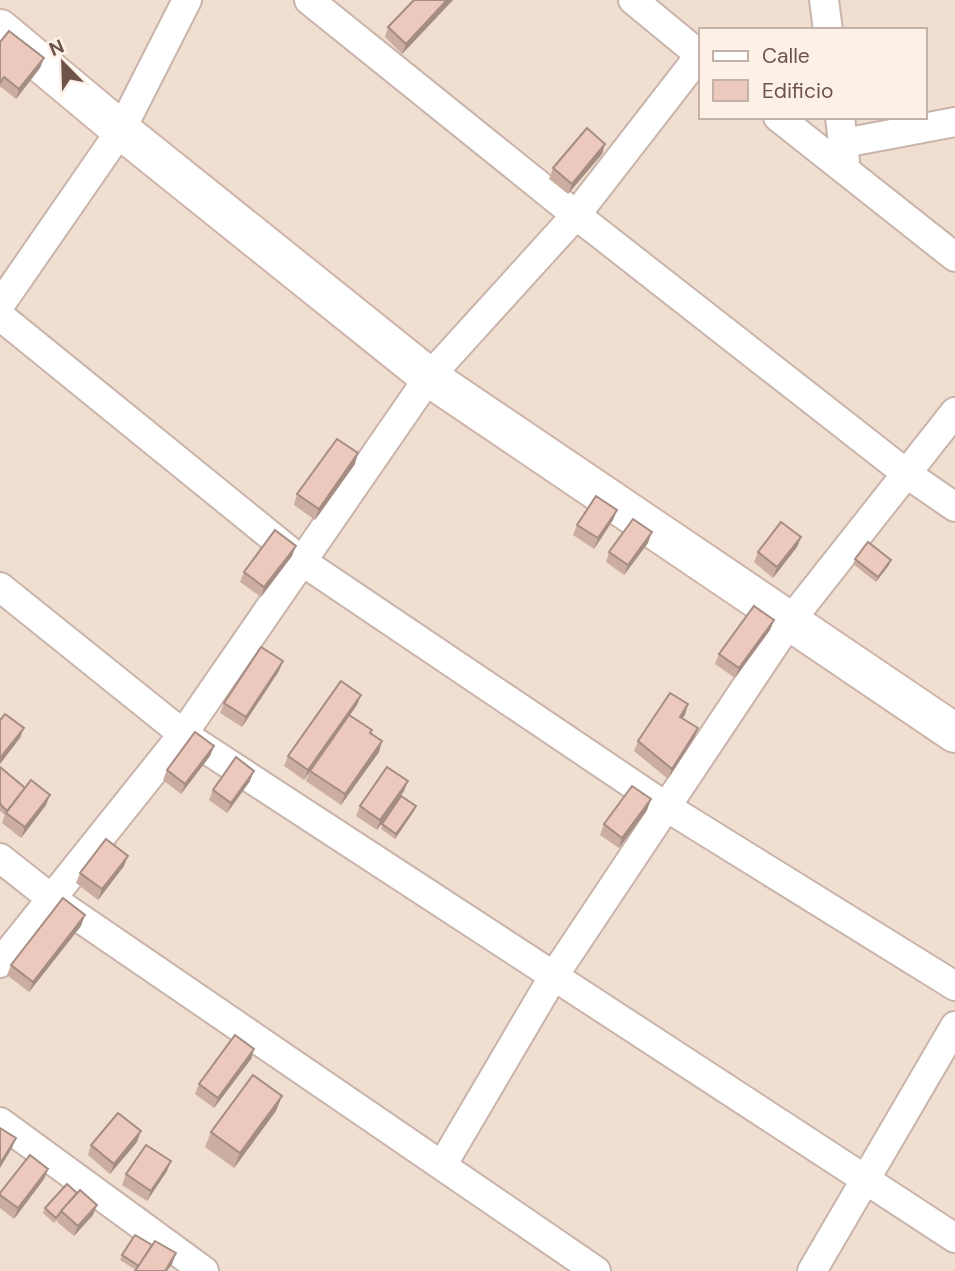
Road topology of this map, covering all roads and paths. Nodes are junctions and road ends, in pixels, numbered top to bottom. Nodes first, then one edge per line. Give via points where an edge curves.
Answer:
1 (187, 0) edge
2 (309, 0) edge
3 (633, 0) edge
4 (824, 0) edge
5 (828, 28) edge
6 (0, 29) edge
7 (699, 54) edge
8 (699, 56) edge
9 (783, 119) edge
10 (955, 121) edge
11 (121, 130) junction
12 (843, 144) edge
13 (576, 215) junction
14 (955, 257) edge
15 (0, 305) edge
16 (0, 316) edge
17 (429, 377) junction
18 (955, 412) edge
19 (907, 474) junction
20 (955, 507) edge
21 (303, 562) junction
22 (5, 601) edge
23 (790, 621) junction
24 (955, 733) edge
25 (183, 734) junction
26 (668, 808) junction
27 (0, 858) edge
28 (52, 899) junction
29 (0, 963) edge
30 (553, 977) junction
31 (955, 986) edge
32 (955, 1026) edge
33 (0, 1122) edge
34 (443, 1164) junction
35 (863, 1180) junction
36 (955, 1238) edge
37 (205, 1271) edge
38 (596, 1271) edge
39 (812, 1271) edge

1 - 11 street
2 - 13 street
3 - 7 street
4 - 5 street
6 - 11 street
8 - 13 street
9 - 12 street
10 - 12 street
11 - 15 street
11 - 17 street
12 - 14 street
13 - 17 street
13 - 19 street
16 - 21 street
17 - 21 street
17 - 23 street
18 - 19 street
19 - 20 street
19 - 23 street
21 - 25 street
21 - 26 street
22 - 25 street
23 - 24 street
23 - 26 street
25 - 28 street
25 - 30 street
26 - 30 street
26 - 31 street
27 - 28 street
28 - 29 street
28 - 34 street
30 - 34 street
30 - 35 street
32 - 35 street
33 - 37 street
34 - 38 street
35 - 36 street
35 - 39 street

